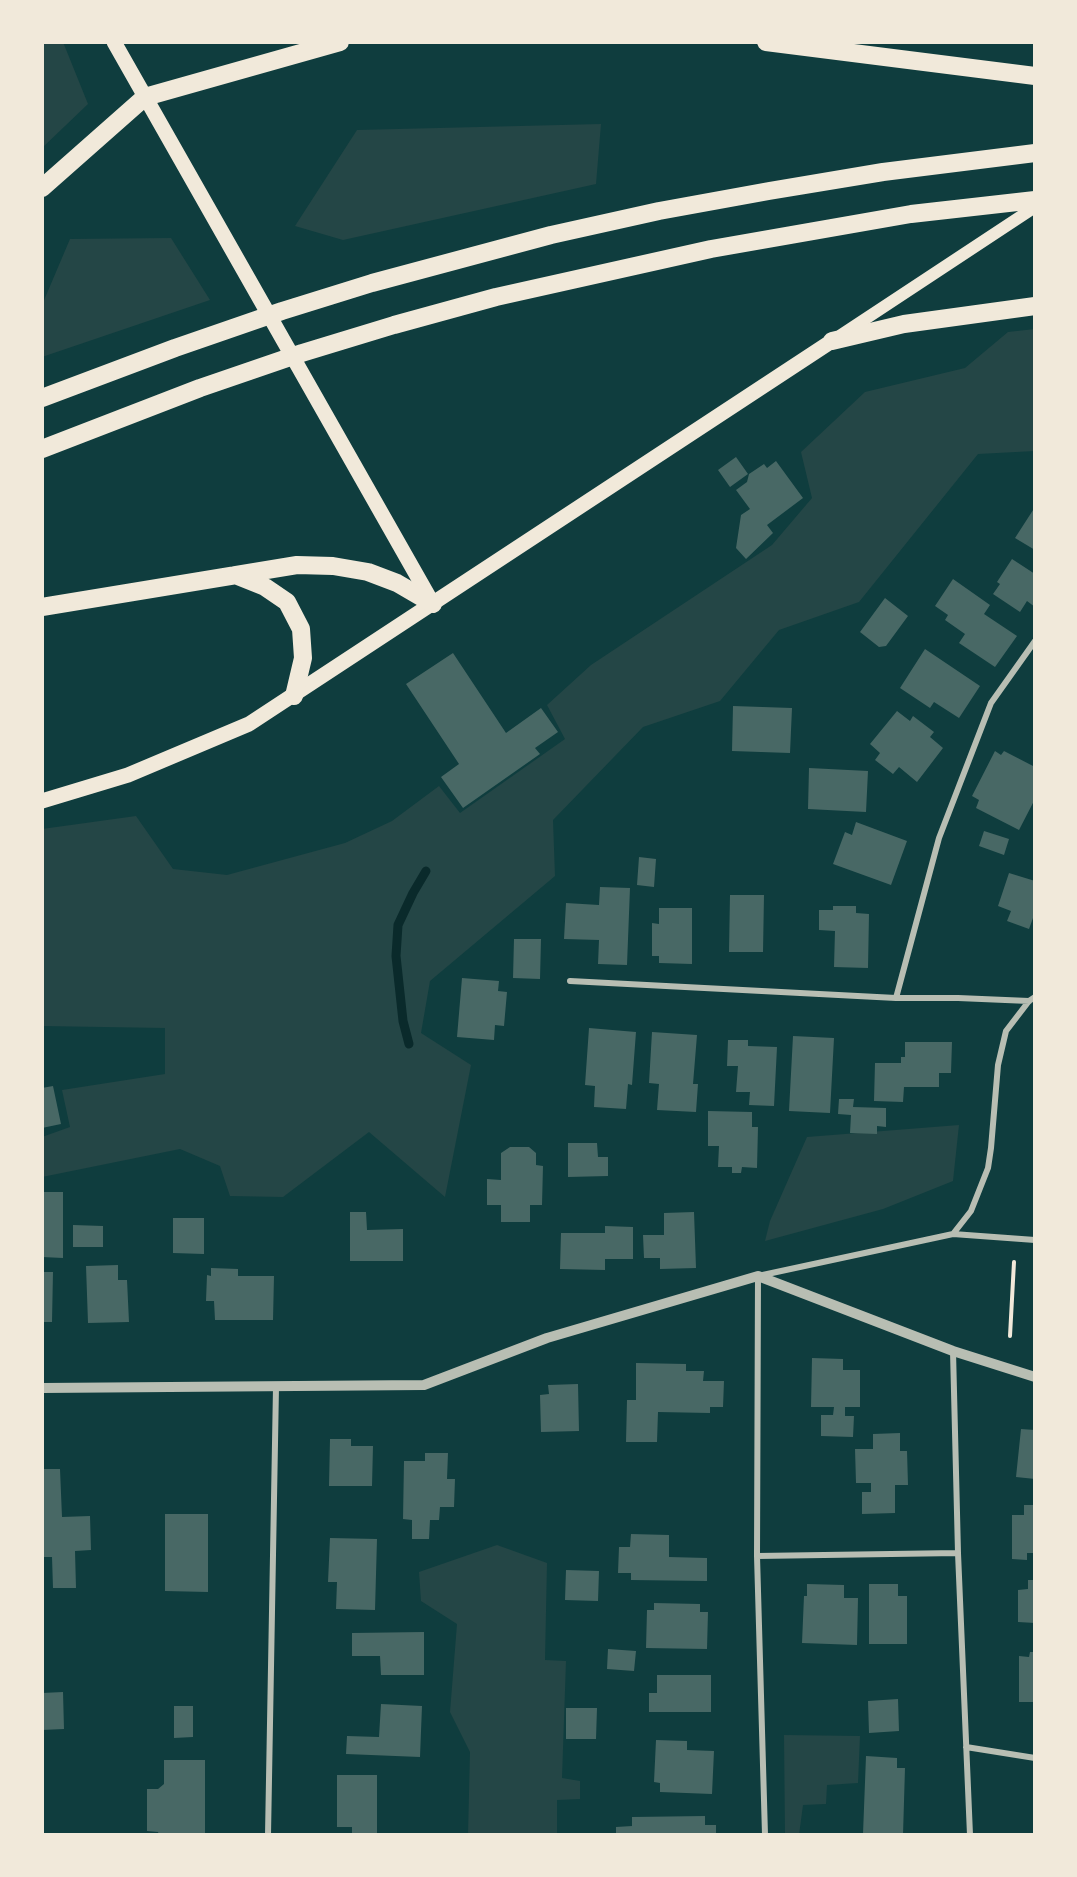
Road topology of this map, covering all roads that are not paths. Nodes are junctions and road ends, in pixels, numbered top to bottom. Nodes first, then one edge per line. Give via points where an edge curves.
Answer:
1 (114, 42) edge
2 (340, 42) edge
3 (766, 42) edge
4 (1035, 76) edge
5 (145, 97) junction
6 (1035, 153) edge
7 (42, 188) edge
8 (1035, 200) edge
9 (1035, 207) edge
10 (1035, 306) edge
11 (832, 341) junction
12 (42, 398) edge
13 (42, 449) edge
14 (233, 575) junction
15 (433, 604) junction
16 (42, 607) edge
17 (1035, 640) edge
18 (294, 696) junction
19 (42, 801) edge
20 (570, 981) dead end
21 (896, 999) junction
22 (1032, 999) edge
23 (953, 1234) junction
24 (1035, 1240) edge
25 (758, 1276) junction
26 (953, 1352) junction
27 (1035, 1377) edge
28 (276, 1387) junction
29 (42, 1388) edge
30 (958, 1553) junction
31 (757, 1556) junction
32 (966, 1747) junction
33 (1035, 1758) edge
34 (268, 1835) edge
35 (765, 1835) edge
36 (970, 1835) edge

1 - 5 main road
2 - 5 highway
3 - 4 highway
5 - 7 highway
5 - 15 main road
6 - 12 highway via 883,172 659,211 464,257 226,330
8 - 13 highway via 910,214 808,231 496,297 249,371
9 - 11 main road
10 - 11 highway via 904,324
11 - 15 main road
14 - 15 highway via 297,565 337,566 368,572
14 - 16 highway
14 - 18 highway via 265,587 287,602 301,629 303,658
15 - 18 main road
17 - 21 street via 991,703 939,838
18 - 19 main road via 249,724 186,753
20 - 21 street
21 - 22 street
22 - 23 street via 1006,1031 998,1065 987,1168 971,1211
23 - 24 street
23 - 25 street
25 - 26 street
25 - 28 street via 547,1338 424,1385
25 - 31 street
26 - 27 street
26 - 30 street
28 - 29 street
28 - 34 street
30 - 31 street
30 - 32 street
31 - 35 street
32 - 33 street
32 - 36 street

